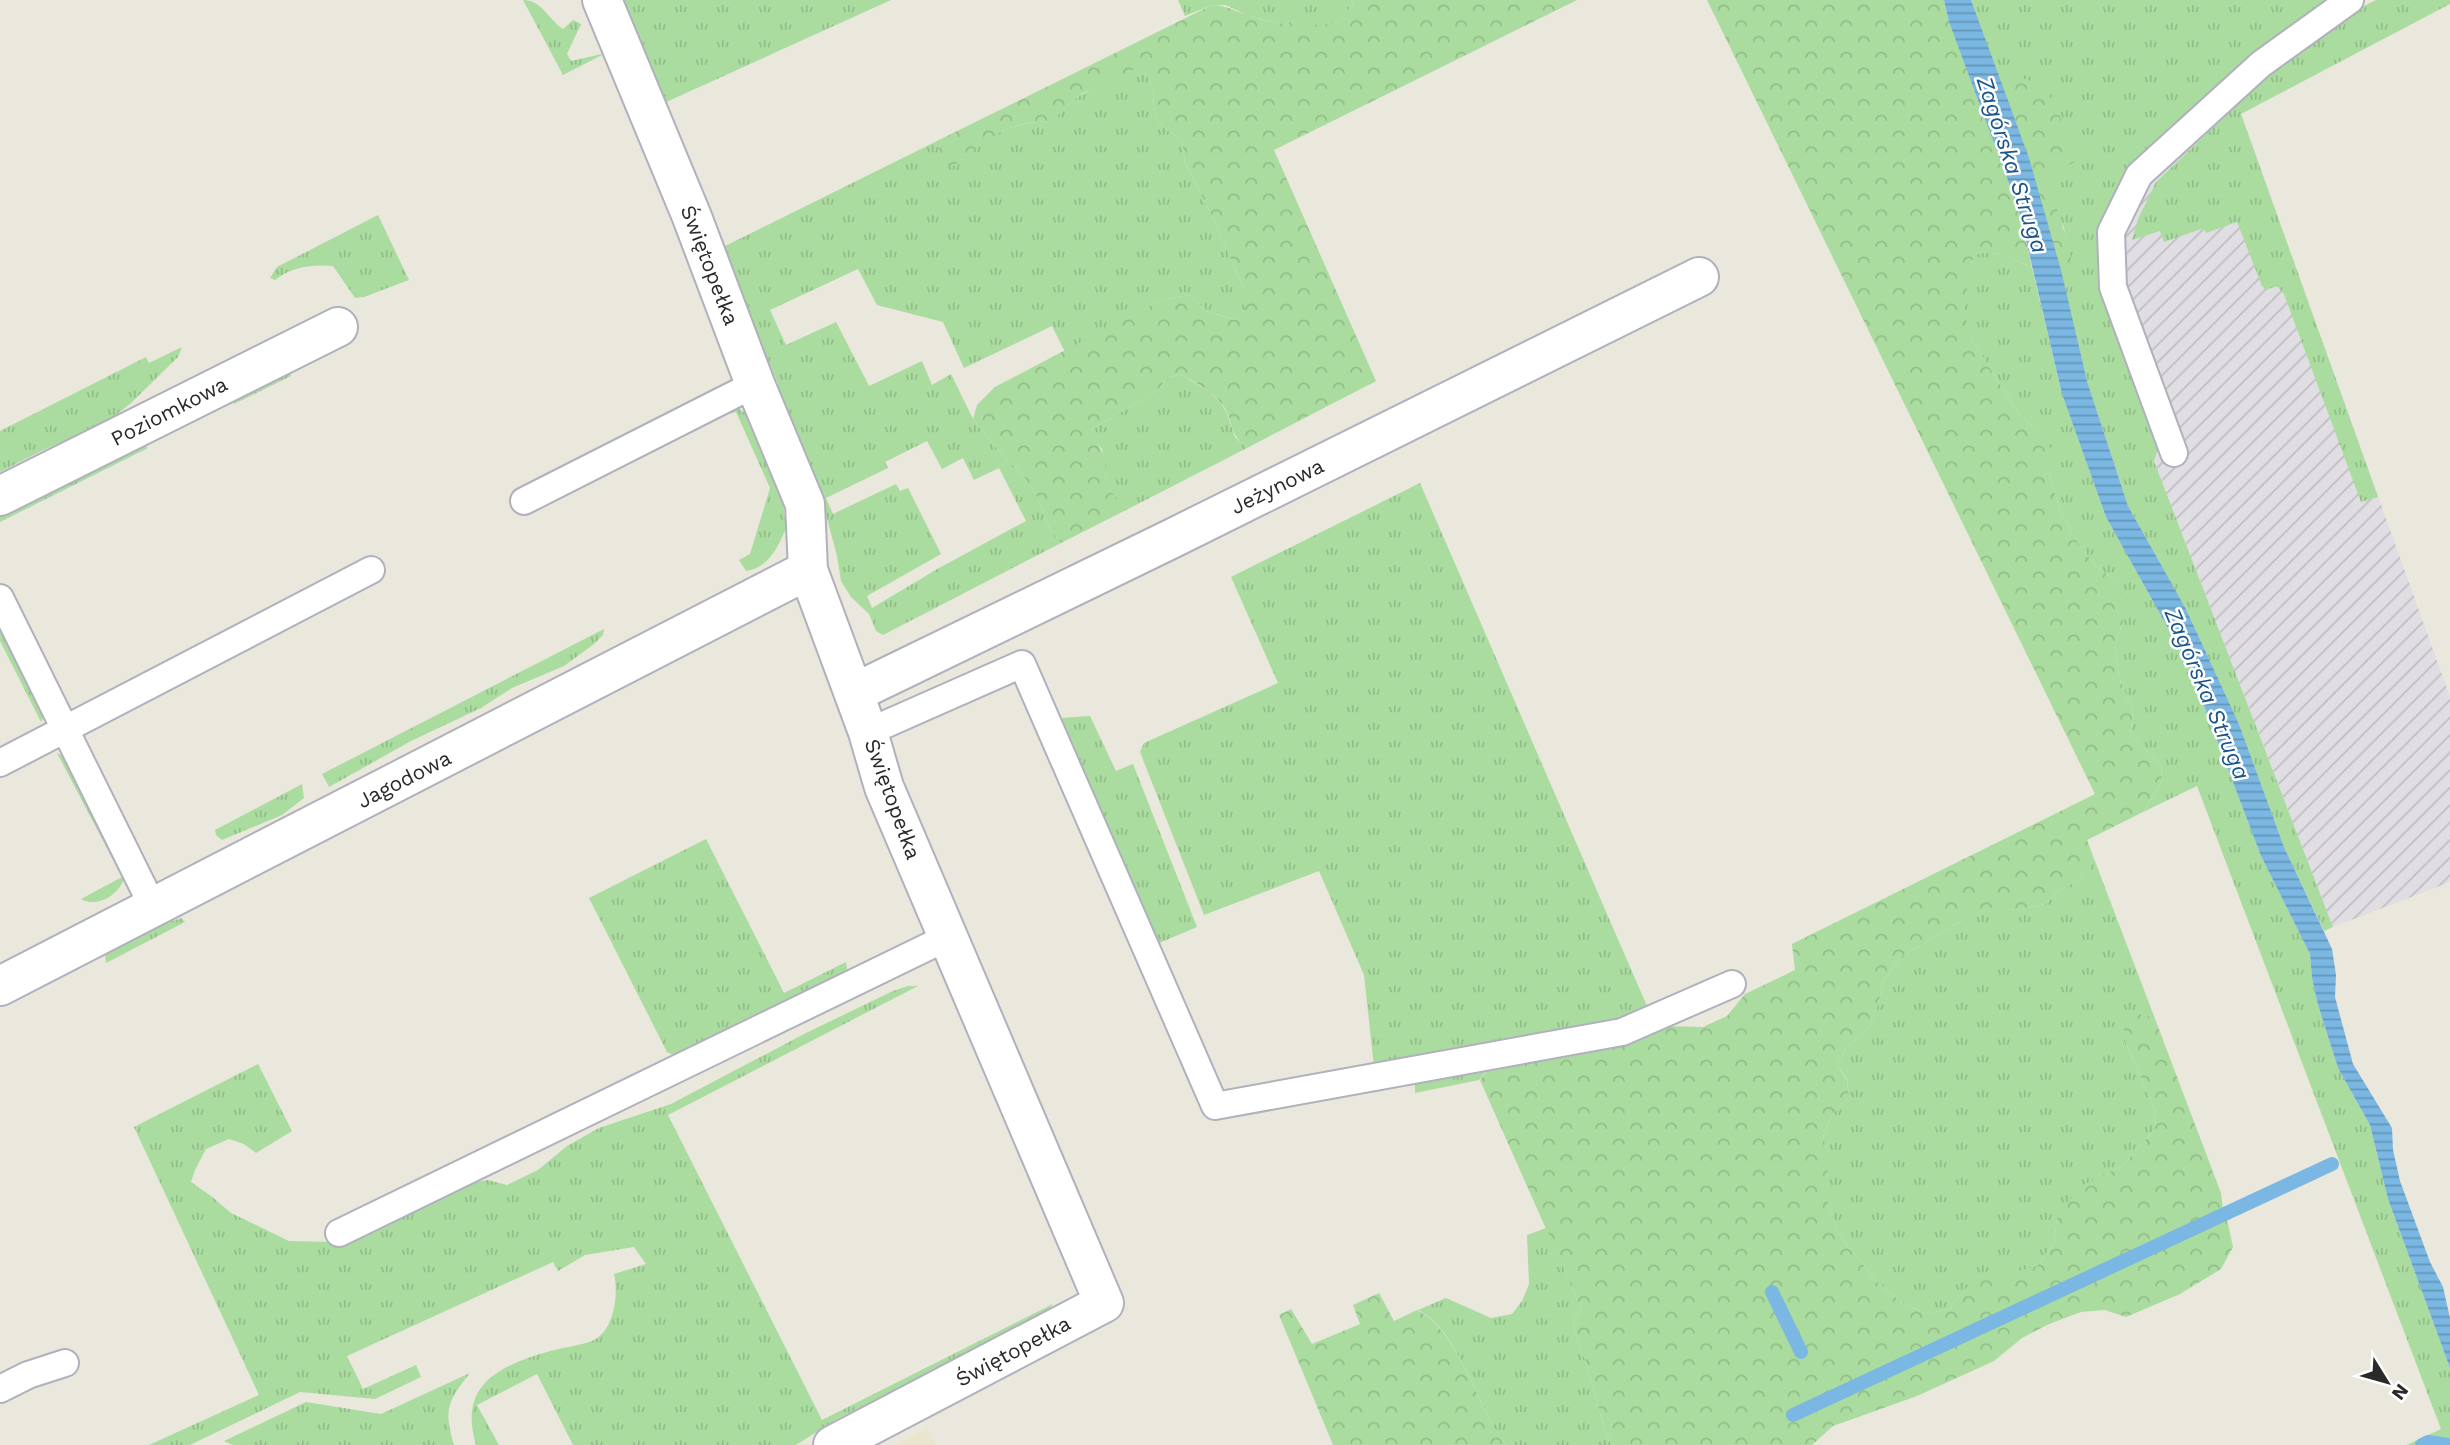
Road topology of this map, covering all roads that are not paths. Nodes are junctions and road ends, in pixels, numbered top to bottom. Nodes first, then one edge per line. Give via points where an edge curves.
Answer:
1 (602, 0) edge
2 (2350, 0) edge
3 (1699, 277) dead end
4 (338, 327) dead end
5 (755, 384) junction
6 (2174, 453) dead end
7 (0, 496) edge
8 (524, 501) dead end
9 (371, 570) dead end
10 (808, 570) junction
11 (0, 598) edge
12 (854, 693) junction
13 (65, 729) junction
14 (868, 732) junction
15 (0, 763) edge
16 (154, 909) junction
17 (948, 937) junction
18 (1732, 984) dead end
19 (0, 986) edge
20 (339, 1233) dead end
21 (65, 1363) dead end
22 (0, 1389) edge
23 (833, 1445) edge

1 - 5 street, Świętopełka
2 - 6 lane via 2261,64 2139,176 2111,232 2113,287
3 - 12 street, Jeżynowa
4 - 7 street, Poziomkowa
5 - 8 lane
5 - 10 street, Świętopełka via 805,504
9 - 13 lane
10 - 12 street, Świętopełka
10 - 16 street, Jagodowa
11 - 13 lane
12 - 14 street, Świętopełka
13 - 15 lane
13 - 16 lane
14 - 17 street, Świętopełka via 884,787
14 - 18 lane via 1022,664 1215,1106 1622,1032
16 - 19 street, Jagodowa
17 - 20 lane
17 - 23 street, Świętopełka via 1104,1303
21 - 22 lane

